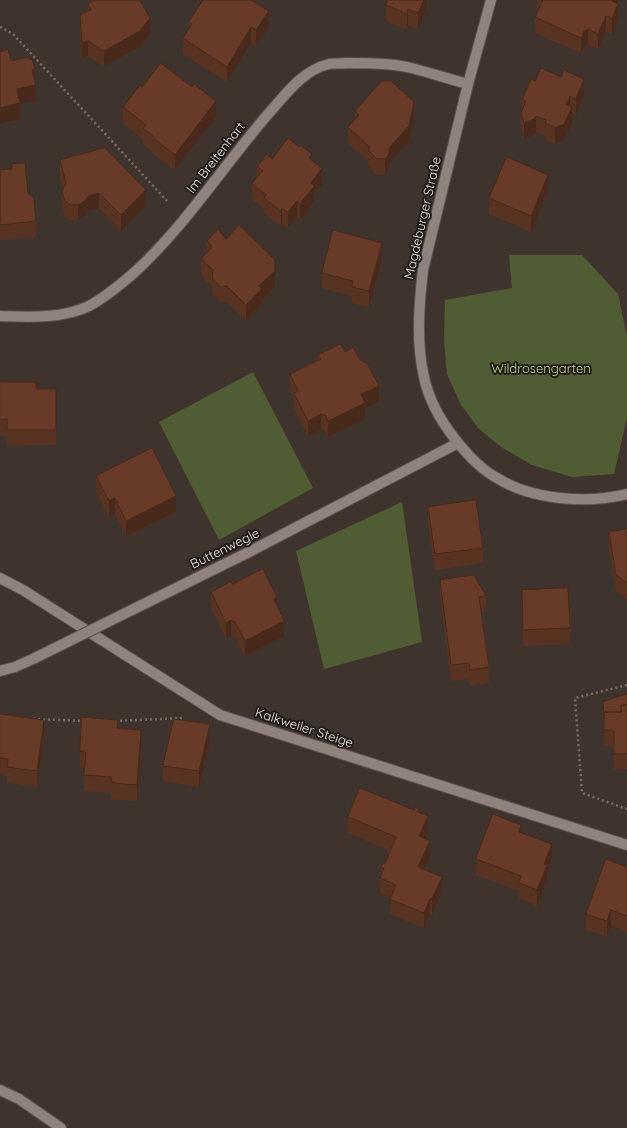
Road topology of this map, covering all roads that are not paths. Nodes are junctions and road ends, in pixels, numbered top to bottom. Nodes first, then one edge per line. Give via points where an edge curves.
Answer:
1 (492, 0) edge
2 (468, 84) junction
3 (0, 316) edge
4 (458, 443) junction
5 (627, 494) edge
6 (0, 578) edge
7 (0, 671) edge
8 (627, 845) edge
9 (0, 1090) edge
10 (61, 1128) edge

1 - 2 street, Magdeburger Straße
2 - 3 street, Im Breitenhart via 406,67 363,63 329,64 310,72 293,86 184,219 129,278 89,306 66,313 36,317
2 - 4 street, Magdeburger Straße via 424,263 420,300 420,355 424,377 431,403 442,423
4 - 5 street, Magdeburger Straße via 496,478 524,490 554,497 586,499
4 - 7 street, Buttenwegle, bridge via 253,550 35,658
6 - 8 street, Kalkweiler Steige via 220,715
9 - 10 street

